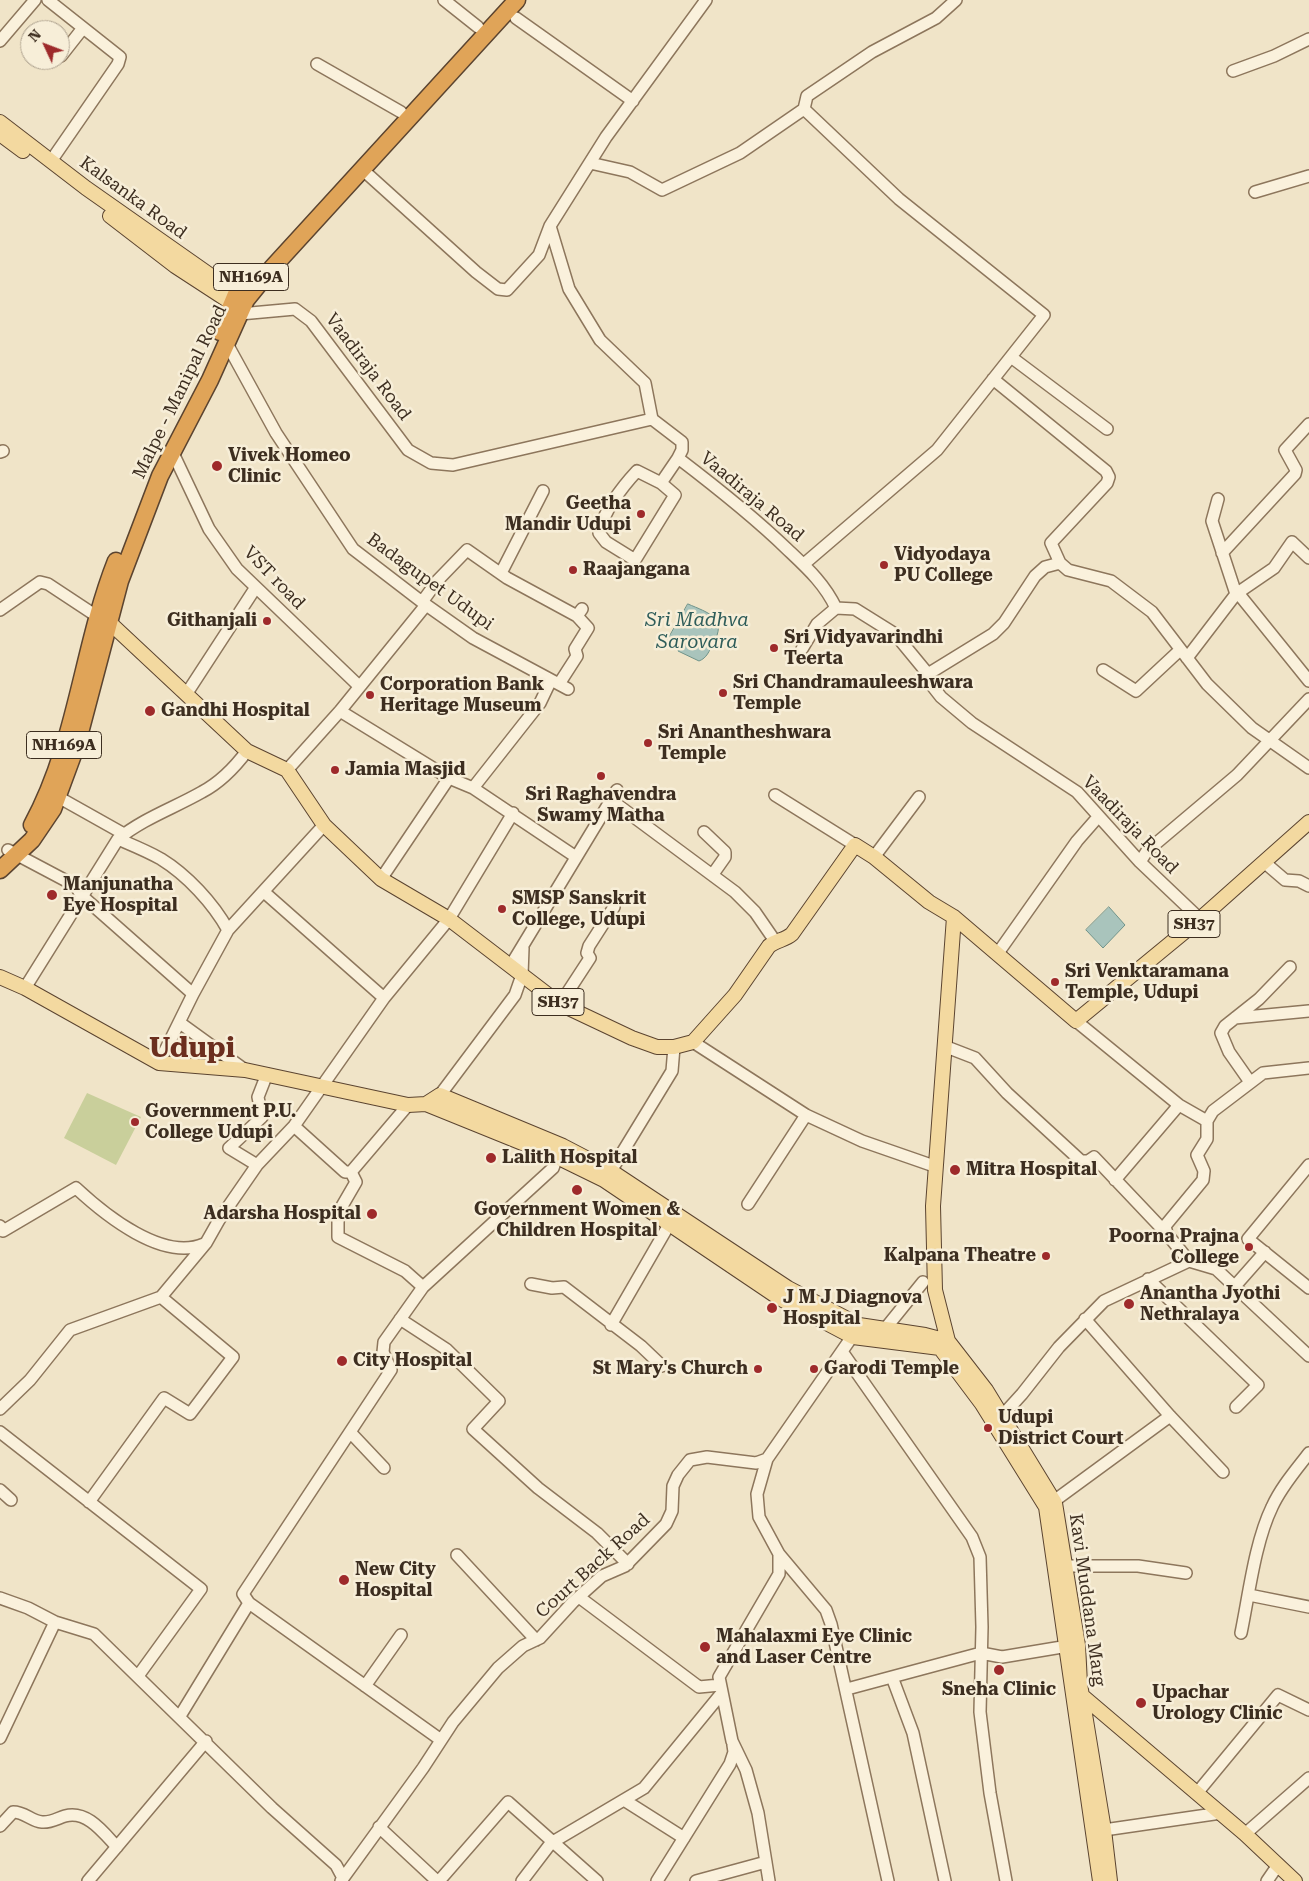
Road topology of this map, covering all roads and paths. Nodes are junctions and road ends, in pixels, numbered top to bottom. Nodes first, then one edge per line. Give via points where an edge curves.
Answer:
1 (35, 0) edge
2 (48, 0) edge
3 (444, 0) edge
4 (502, 0) edge
5 (517, 0) edge
6 (706, 0) edge
7 (956, 0) edge
8 (516, 18) dead end
9 (478, 27) junction
10 (83, 28) junction
11 (1309, 39) edge
12 (0, 41) edge
13 (70, 45) edge
14 (317, 64) dead end
15 (1233, 71) dead end
16 (632, 101) junction
17 (804, 109) junction
18 (402, 112) junction
19 (0, 122) edge
20 (0, 134) edge
21 (51, 161) junction
22 (590, 163) junction
23 (362, 170) junction
24 (1309, 176) edge
25 (1255, 192) dead end
26 (550, 226) junction
27 (239, 304) junction
28 (226, 342) junction
29 (1011, 356) junction
30 (993, 379) junction
31 (652, 420) junction
32 (1309, 424) edge
33 (1107, 429) dead end
34 (172, 451) junction
35 (678, 458) junction
36 (661, 483) junction
37 (543, 491) dead end
38 (1218, 499) dead end
39 (1222, 553) junction
40 (1309, 558) edge
41 (1060, 563) junction
42 (804, 564) junction
43 (501, 573) junction
44 (256, 587) junction
45 (1237, 593) junction
46 (424, 604) junction
47 (836, 608) junction
48 (0, 610) edge
49 (104, 620) junction
50 (802, 650) dead end
51 (1184, 654) junction
52 (1103, 670) dead end
53 (928, 674) junction
54 (1309, 681) edge
55 (560, 684) junction
56 (359, 686) junction
57 (187, 693) junction
58 (1309, 699) edge
59 (340, 711) junction
60 (1270, 740) junction
61 (247, 751) junction
62 (1309, 768) edge
63 (287, 770) junction
64 (450, 778) junction
65 (473, 788) junction
66 (617, 790) dead end
67 (53, 794) junction
68 (775, 795) dead end
69 (919, 797) dead end
70 (611, 800) junction
71 (513, 813) junction
72 (1098, 817) junction
73 (1309, 822) edge
74 (324, 825) junction
75 (704, 832) dead end
76 (121, 836) junction
77 (855, 845) junction
78 (8, 854) edge
79 (576, 857) junction
80 (874, 857) junction
81 (1140, 862) junction
82 (1264, 862) junction
83 (0, 870) edge
84 (713, 874) junction
85 (381, 879) junction
86 (1309, 886) edge
87 (264, 892) junction
88 (81, 895) junction
89 (614, 907) dead end
90 (954, 917) junction
91 (449, 919) junction
92 (1200, 920) junction
93 (228, 930) junction
94 (776, 941) junction
95 (524, 944) junction
96 (998, 953) junction
97 (511, 966) junction
98 (1290, 967) dead end
99 (522, 975) junction
100 (0, 977) edge
101 (25, 988) junction
102 (192, 994) junction
103 (384, 998) junction
104 (560, 1004) junction
105 (1309, 1011) edge
106 (1235, 1018) junction
107 (1076, 1021) junction
108 (180, 1023) junction
109 (693, 1042) junction
110 (944, 1046) junction
111 (674, 1047) junction
112 (159, 1063) junction
113 (1309, 1068) edge
114 (245, 1070) junction
115 (267, 1074) junction
116 (1250, 1082) junction
117 (322, 1087) junction
118 (440, 1095) junction
119 (408, 1104) junction
120 (426, 1104) junction
121 (1179, 1105) junction
122 (806, 1115) junction
123 (1207, 1121) junction
124 (294, 1126) junction
125 (557, 1157) junction
126 (257, 1165) junction
127 (1309, 1165) edge
128 (934, 1166) junction
129 (611, 1171) junction
130 (351, 1172) junction
131 (1115, 1180) junction
132 (748, 1204) dead end
133 (670, 1223) junction
134 (0, 1226) edge
135 (1167, 1234) junction
136 (206, 1243) junction
137 (1265, 1252) junction
138 (1189, 1261) junction
139 (1148, 1279) junction
140 (923, 1282) dead end
141 (530, 1284) dead end
142 (1236, 1286) junction
143 (423, 1287) junction
144 (1309, 1288) edge
145 (161, 1297) junction
146 (400, 1319) junction
147 (1085, 1319) junction
148 (611, 1325) junction
149 (885, 1329) junction
150 (856, 1331) junction
151 (944, 1345) junction
152 (843, 1352) junction
153 (1309, 1356) edge
154 (662, 1366) dead end
155 (1236, 1407) dead end
156 (0, 1409) edge
157 (1002, 1416) junction
158 (1170, 1416) junction
159 (0, 1432) edge
160 (350, 1432) junction
161 (1309, 1453) edge
162 (767, 1459) junction
163 (384, 1468) dead end
164 (1223, 1472) dead end
165 (0, 1490) edge
166 (11, 1500) dead end
167 (1054, 1501) junction
168 (89, 1502) junction
169 (779, 1554) junction
170 (457, 1555) dead end
171 (628, 1564) junction
172 (1066, 1566) junction
173 (1186, 1572) dead end
174 (1249, 1595) junction
175 (579, 1597) junction
176 (0, 1598) edge
177 (249, 1603) junction
178 (1309, 1607) edge
179 (55, 1622) junction
180 (1241, 1633) dead end
181 (401, 1635) dead end
182 (536, 1640) junction
183 (1068, 1646) junction
184 (981, 1653) junction
185 (138, 1676) junction
186 (892, 1677) junction
187 (365, 1686) junction
188 (1070, 1686) junction
189 (846, 1689) junction
190 (720, 1690) junction
191 (1082, 1696) junction
192 (1309, 1710) edge
193 (180, 1716) junction
194 (0, 1738) edge
195 (441, 1740) junction
196 (206, 1741) junction
197 (732, 1741) junction
198 (1309, 1778) edge
199 (1197, 1793) junction
200 (624, 1800) junction
201 (1221, 1814) junction
202 (0, 1826) edge
203 (379, 1827) junction
204 (1104, 1830) junction
205 (1245, 1834) junction
206 (684, 1838) junction
207 (551, 1842) junction
208 (117, 1847) junction
209 (766, 1862) junction
210 (1278, 1865) junction
211 (342, 1880) edge
212 (88, 1881) edge
213 (438, 1881) edge
214 (522, 1881) edge
215 (597, 1881) edge
216 (657, 1881) edge
217 (696, 1881) edge
218 (769, 1881) edge
219 (888, 1881) edge
220 (945, 1881) edge
221 (1006, 1881) edge
222 (1100, 1881) edge
223 (1110, 1881) edge
224 (1267, 1881) edge
225 (1294, 1881) edge

1 - 12 street
2 - 10 street
3 - 9 street
4 - 9 highway, Malpe - Manipal Road / NH169A
5 - 23 highway, Malpe - Manipal Road / NH169A
6 - 16 street
7 - 17 street via 936,18 872,52 807,96
8 - 16 street
9 - 18 highway, Malpe - Manipal Road / NH169A
10 - 13 street
10 - 21 street via 120,57
11 - 15 street
14 - 18 street
16 - 22 street
17 - 22 street via 740,153 662,190 630,172
17 - 29 street via 899,200 1044,315
18 - 27 highway, Malpe - Manipal Road / NH169A
19 - 21 main road, Kalsanka Road
20 - 27 main road via 175,266
21 - 27 main road, Kalsanka Road
22 - 26 street
23 - 26 street via 476,272 502,291 539,255
23 - 27 highway, Malpe - Manipal Road / NH169A
24 - 25 street
26 - 31 street via 569,289 600,340 645,383
27 - 28 highway, Malpe - Manipal Road / NH169A
27 - 31 street, Vaadiraja Road via 295,309 311,321 408,450 431,463 453,465
27 - 49 highway, Malpe - Manipal Road / NH169A via 156,459 114,564
28 - 34 highway, Malpe - Manipal Road / NH169A via 210,380
28 - 46 street, Badagupet Udupi via 276,433 353,548
29 - 30 street
29 - 33 street
30 - 41 street via 1109,477 1051,543
30 - 42 street via 938,450
31 - 35 street, Vaadiraja Road via 682,442
32 - 39 street via 1285,450 1295,474
34 - 44 street, VST road via 210,529 237,569
34 - 49 highway, Malpe - Manipal Road / NH169A
35 - 36 street
35 - 42 street, Vaadiraja Road via 729,496
36 - 36 street via 637,472 625,483 600,525 599,534 606,542 635,560 675,495
37 - 43 street
38 - 39 street via 1212,521
39 - 45 street
40 - 45 street via 1292,542 1274,568
41 - 51 street via 1068,570 1111,581 1152,612
41 - 53 street via 1045,567 1035,576 1004,623 992,634
42 - 47 street, Vaadiraja Road
43 - 46 street via 467,550 438,580
43 - 55 street via 579,613 588,628 575,649 578,656
44 - 56 street, VST road
44 - 57 street
45 - 51 street
45 - 54 street
46 - 55 street, Badagupet Udupi via 473,638
46 - 56 street
47 - 50 street via 818,624
47 - 53 street, Vaadiraja Road via 855,608 895,634
48 - 49 street via 36,584 44,582
49 - 57 main road
49 - 67 highway, Malpe - Manipal Road / NH169A via 63,750
51 - 52 street via 1136,691
51 - 60 street via 1207,684 1252,728
53 - 72 street, Vaadiraja Road via 930,683 941,697 972,723 1078,792
55 - 65 street via 540,703
56 - 59 street
57 - 61 main road
58 - 60 street
59 - 63 street
59 - 64 street
60 - 62 street
60 - 81 street via 1236,775 1147,851
61 - 63 main road
61 - 76 street via 234,769 204,792 135,825
63 - 74 main road, SH37
64 - 65 street
64 - 85 street
65 - 71 street
66 - 70 street
67 - 76 street
67 - 78 highway, Malpe - Manipal Road / NH169A
68 - 77 street
69 - 80 street
70 - 79 street
70 - 84 street
71 - 79 street
71 - 91 street
72 - 81 street, Vaadiraja Road
72 - 96 street
73 - 82 main road, SH37
74 - 85 main road, SH37
74 - 87 street
75 - 84 street via 725,852
76 - 88 street
76 - 93 street via 175,869 218,912
77 - 80 main road
77 - 94 main road via 792,934
78 - 83 highway, Malpe - Manipal Road / NH169A
78 - 88 street via 76,886
79 - 95 street
80 - 90 main road via 929,902
81 - 92 street, Vaadiraja Road
82 - 86 street via 1285,880
82 - 92 main road, SH37
84 - 94 street via 755,912
85 - 91 main road, SH37
87 - 93 street
87 - 103 street
88 - 101 street
88 - 102 street
89 - 104 street via 589,946 587,953 590,958
90 - 96 main road
90 - 110 main road
91 - 97 main road, SH37
91 - 103 street
92 - 107 main road, SH37
93 - 102 street
94 - 109 main road
95 - 97 street
95 - 99 street
96 - 107 main road
97 - 99 main road, SH37
98 - 106 street
99 - 104 main road, SH37
99 - 118 street via 515,996
100 - 101 main road
101 - 112 main road
102 - 108 street
103 - 117 street
104 - 111 main road, SH37 via 632,1038 657,1047
105 - 106 street
106 - 116 street via 1221,1033 1229,1052
107 - 121 street
108 - 112 street
108 - 114 street
109 - 111 main road, SH37
109 - 122 street
110 - 128 main road
110 - 131 street via 975,1058 1007,1093 1080,1161 1094,1157
111 - 129 street via 672,1071
112 - 114 main road
113 - 116 street via 1270,1071
114 - 115 main road
115 - 117 main road
115 - 126 street via 258,1097 262,1117 228,1148
116 - 123 street via 1213,1111
117 - 119 main road
117 - 124 street
118 - 120 main road
118 - 129 main road via 563,1146
119 - 120 main road
119 - 130 street
120 - 125 main road
121 - 123 street
121 - 131 street
122 - 128 street via 862,1142
122 - 132 street
123 - 135 street via 1207,1139 1197,1155 1204,1171 1203,1180 1170,1218 1165,1226
124 - 126 street
124 - 130 street via 344,1172
125 - 133 main road via 604,1180
125 - 143 street via 553,1168
126 - 136 street
127 - 137 street via 1248,1239
128 - 151 main road via 935,1290
129 - 150 main road
130 - 143 street via 356,1182 338,1213 338,1237 405,1271
131 - 135 street
133 - 148 street
133 - 150 main road via 779,1298
134 - 136 street via 3,1231 76,1188 97,1207 157,1244 192,1249
135 - 138 street
136 - 145 street
137 - 142 street
137 - 144 street
138 - 139 street
138 - 142 street via 1216,1269
139 - 147 street via 1104,1301
139 - 155 street via 1258,1385
140 - 149 street
141 - 148 street via 564,1287
142 - 153 street
143 - 146 street
145 - 156 street via 70,1330 30,1380
145 - 168 street via 234,1357 190,1414 164,1398
146 - 160 street via 384,1342 383,1352 391,1370
146 - 171 street via 446,1349 499,1401 473,1429 538,1488 597,1533
147 - 157 street
147 - 158 street
148 - 154 street
149 - 150 main road
149 - 151 main road via 925,1334
150 - 151 main road
150 - 152 street
151 - 157 main road, Kavi Muddana Marg via 986,1390
151 - 183 main road via 1046,1506
152 - 162 street
152 - 184 street via 972,1537 980,1557
157 - 167 main road, Kavi Muddana Marg
158 - 164 street
158 - 167 street
159 - 168 street
160 - 163 street
160 - 177 street via 243,1594
161 - 174 street via 1272,1506
162 - 169 street via 757,1494 759,1517
162 - 171 street, Court Back Road via 756,1463 707,1457 690,1460 673,1486 672,1511 666,1524
165 - 166 street
167 - 172 main road, Kavi Muddana Marg
168 - 185 street via 201,1589
169 - 189 street via 826,1610
169 - 190 street via 779,1574 719,1678
170 - 182 street
171 - 175 street, Court Back Road via 602,1576
172 - 173 street via 1138,1566
172 - 191 main road, Kavi Muddana Marg
174 - 178 street
174 - 180 street
175 - 182 street, Court Back Road
175 - 190 street via 699,1687
176 - 179 street
177 - 187 street
177 - 193 street
179 - 185 street via 94,1634
179 - 194 street
181 - 187 street
182 - 195 street, Court Back Road via 523,1646 498,1668
183 - 184 street via 1002,1657
183 - 188 main road
184 - 186 street
184 - 221 street via 980,1712
185 - 193 street
186 - 189 street
186 - 220 street via 913,1733
187 - 195 street
188 - 191 main road
188 - 222 main road via 1095,1832
189 - 219 street
190 - 197 street
190 - 200 street via 644,1788
191 - 199 main road
191 - 204 main road, Kavi Muddana Marg
192 - 199 street via 1278,1695
193 - 196 street
195 - 203 street, Court Back Road
196 - 208 street
196 - 211 street via 272,1808 336,1865
197 - 206 street via 734,1752 730,1764
197 - 209 street via 746,1770 758,1813
198 - 205 street
199 - 201 main road
200 - 206 street
200 - 207 street
201 - 204 street
201 - 205 main road
202 - 208 street via 13,1812 21,1812 46,1823 67,1815 79,1815 91,1821
203 - 211 street, Court Back Road
203 - 213 street
204 - 223 main road, Kavi Muddana Marg
205 - 210 main road
206 - 216 street
207 - 213 street via 508,1802
207 - 214 street
207 - 215 street
208 - 212 street
209 - 217 street
209 - 218 street
210 - 224 street
210 - 225 main road

